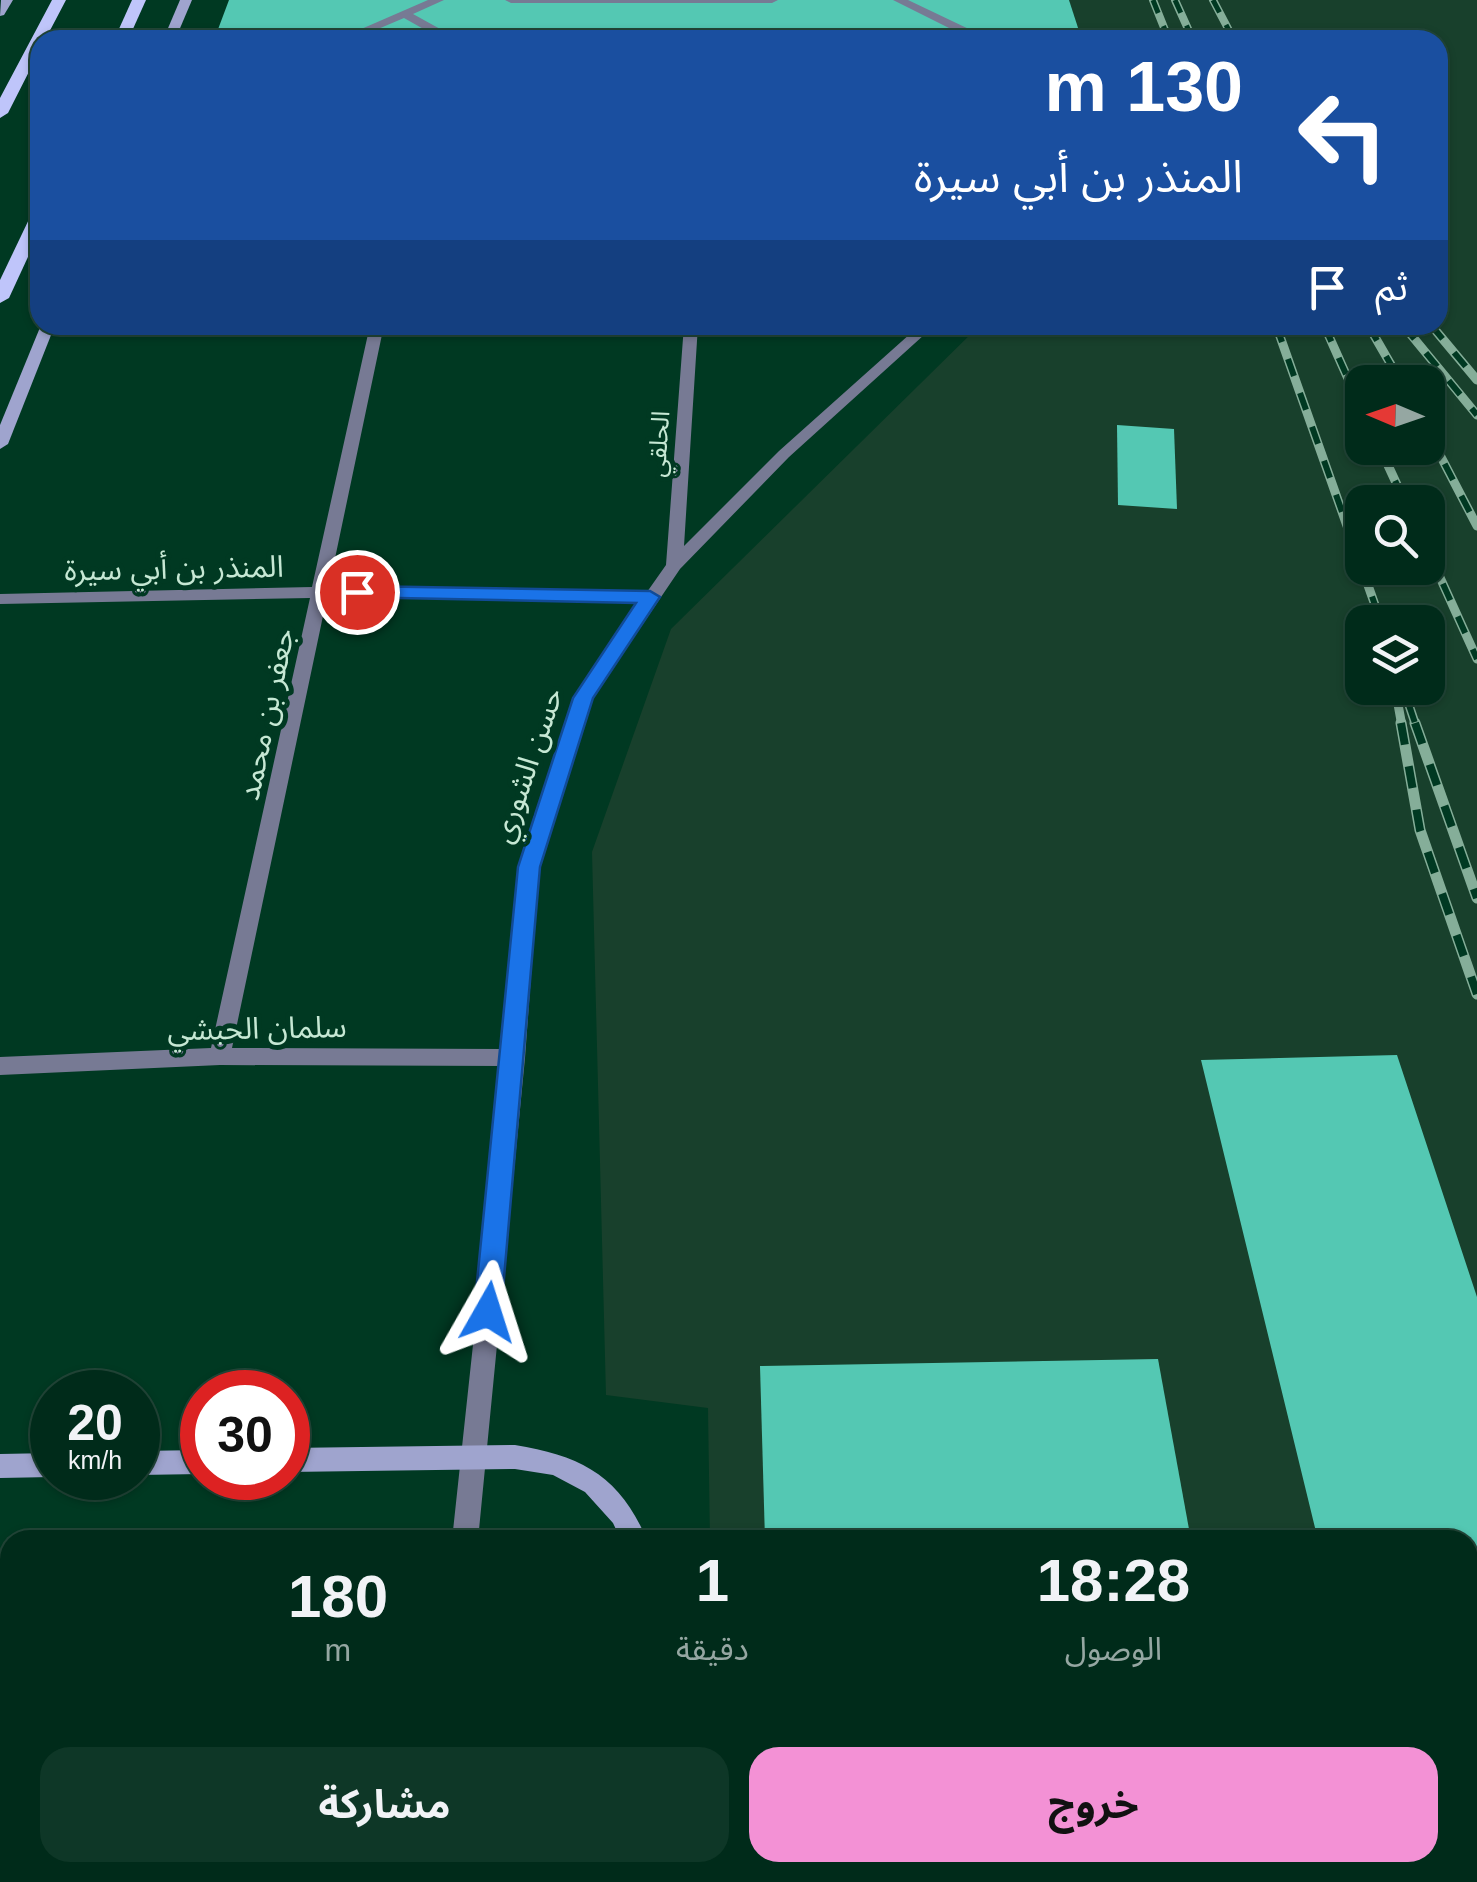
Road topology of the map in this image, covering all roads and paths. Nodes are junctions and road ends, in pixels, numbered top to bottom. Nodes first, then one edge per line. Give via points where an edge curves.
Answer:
1 (8, 0) edge
2 (60, 0) edge
3 (140, 0) edge
4 (186, 0) edge
5 (438, 0) edge
6 (511, 0) edge
7 (772, 0) edge
8 (898, 0) edge
9 (669, 1) edge
10 (0, 13) edge
11 (404, 14) junction
12 (44, 30) edge
13 (126, 30) edge
14 (173, 30) edge
15 (366, 30) edge
16 (433, 30) edge
17 (667, 30) edge
18 (961, 30) edge
19 (30, 56) edge
20 (0, 113) edge
21 (30, 234) edge
22 (0, 298) edge
23 (44, 335) edge
24 (374, 335) edge
25 (690, 335) edge
26 (917, 335) edge
27 (0, 444) edge
28 (674, 566) junction
29 (320, 592) junction
30 (650, 597) junction
31 (0, 599) edge
32 (220, 1056) junction
33 (514, 1058) junction
34 (0, 1066) edge
35 (473, 1457) junction
36 (310, 1460) edge
37 (30, 1465) edge
38 (0, 1466) edge
39 (466, 1530) edge
40 (629, 1530) edge

1 - 10 street
2 - 12 main road
3 - 13 main road
4 - 14 street
5 - 11 street
6 - 9 street
7 - 9 street
8 - 18 street
9 - 17 street
11 - 15 street
11 - 16 street
19 - 20 main road
21 - 22 main road
23 - 27 street
24 - 29 street, جعفر بن محمد
25 - 28 street, الحلقي
26 - 28 street, حسن الشوري via 784,454
28 - 30 street, حسن الشوري
29 - 30 street, المنذر بن أبي سيرة
29 - 31 street, المنذر بن أبي سيرة
29 - 32 street, جعفر بن محمد
30 - 33 street, حسن الشوري via 583,698 529,867
32 - 33 street, سلمان الحبشي
32 - 34 street, سلمان الحبشي
33 - 35 street, حسن الشوري
35 - 36 street
35 - 39 street, حسن الشوري
35 - 40 street via 557,1464 594,1484
37 - 38 street

